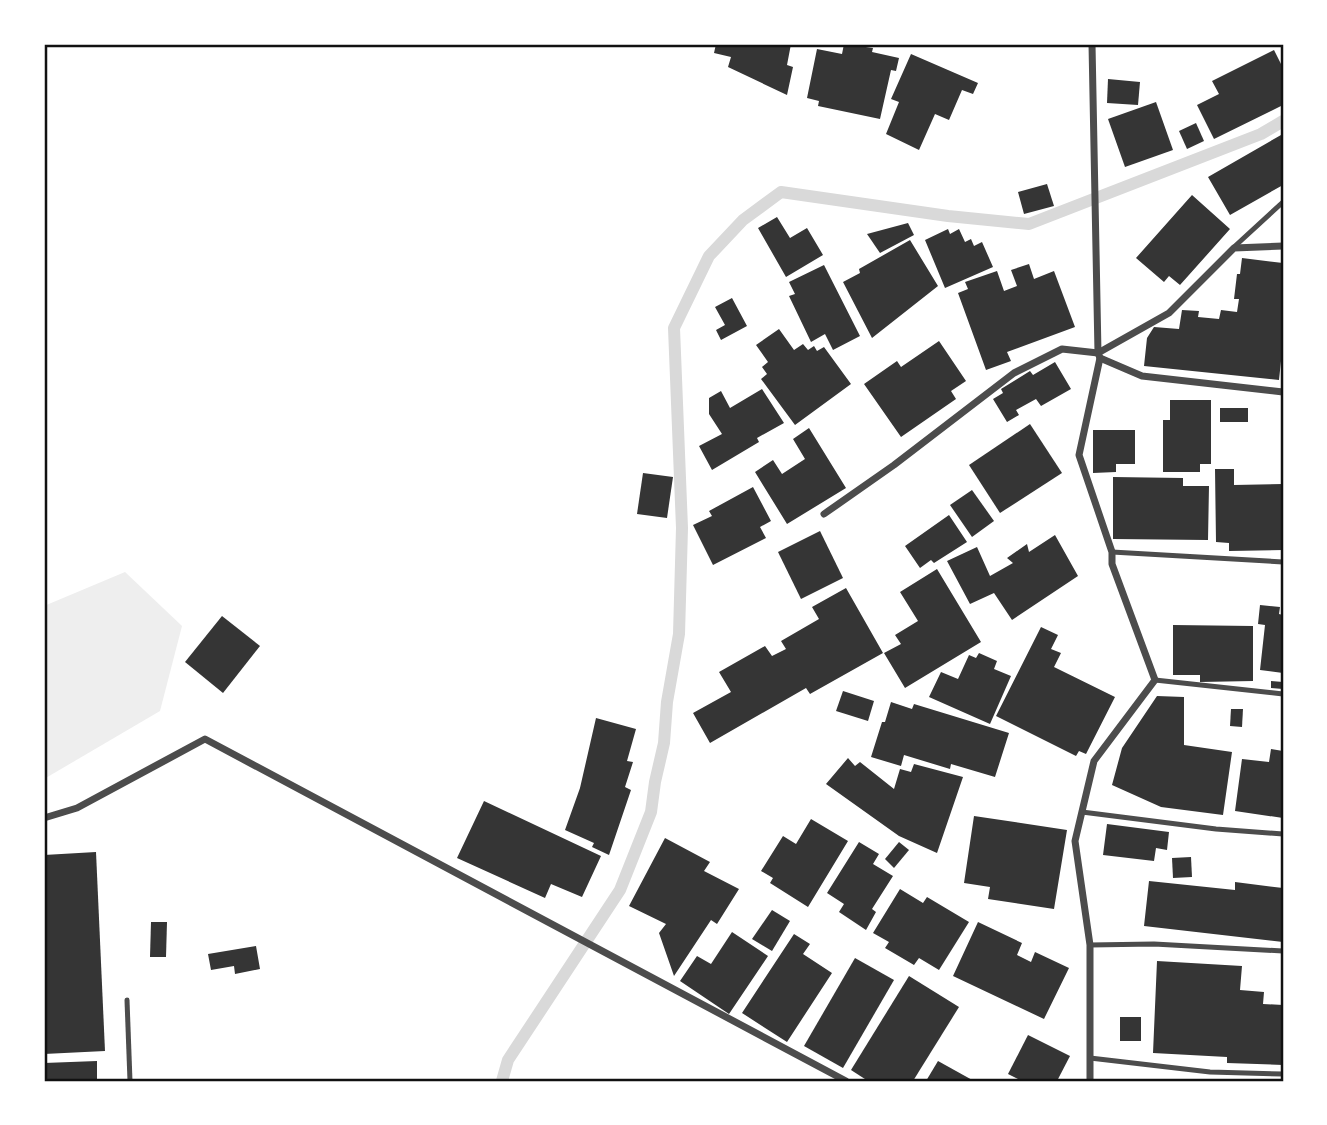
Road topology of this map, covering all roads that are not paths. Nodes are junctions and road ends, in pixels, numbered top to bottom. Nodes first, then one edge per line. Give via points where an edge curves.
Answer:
1 (1092, 44) edge
2 (1283, 202) edge
3 (1283, 246) edge
4 (1234, 248) junction
5 (1099, 356) junction
6 (1283, 392) edge
7 (824, 514) dead end
8 (1112, 552) junction
9 (1283, 562) edge
10 (1155, 680) junction
11 (1283, 694) edge
12 (1082, 812) junction
13 (44, 818) edge
14 (1283, 834) edge
15 (1090, 945) junction
16 (1283, 951) edge
17 (127, 1000) dead end
18 (1090, 1058) junction
19 (1283, 1074) edge
20 (130, 1081) edge
21 (846, 1081) edge
22 (1090, 1081) edge

1 - 5 street
2 - 4 lane
3 - 4 street
4 - 5 street via 1168,313
5 - 6 street via 1142,376
5 - 7 street via 1062,349 1014,373
5 - 8 street via 1079,455
8 - 9 lane
8 - 10 street via 1112,564
10 - 11 lane
10 - 12 street via 1094,761
12 - 14 lane
12 - 15 street via 1075,841
13 - 21 street via 77,808 205,739
15 - 16 lane
15 - 18 street
17 - 20 lane
18 - 19 lane via 1210,1072
18 - 22 street

